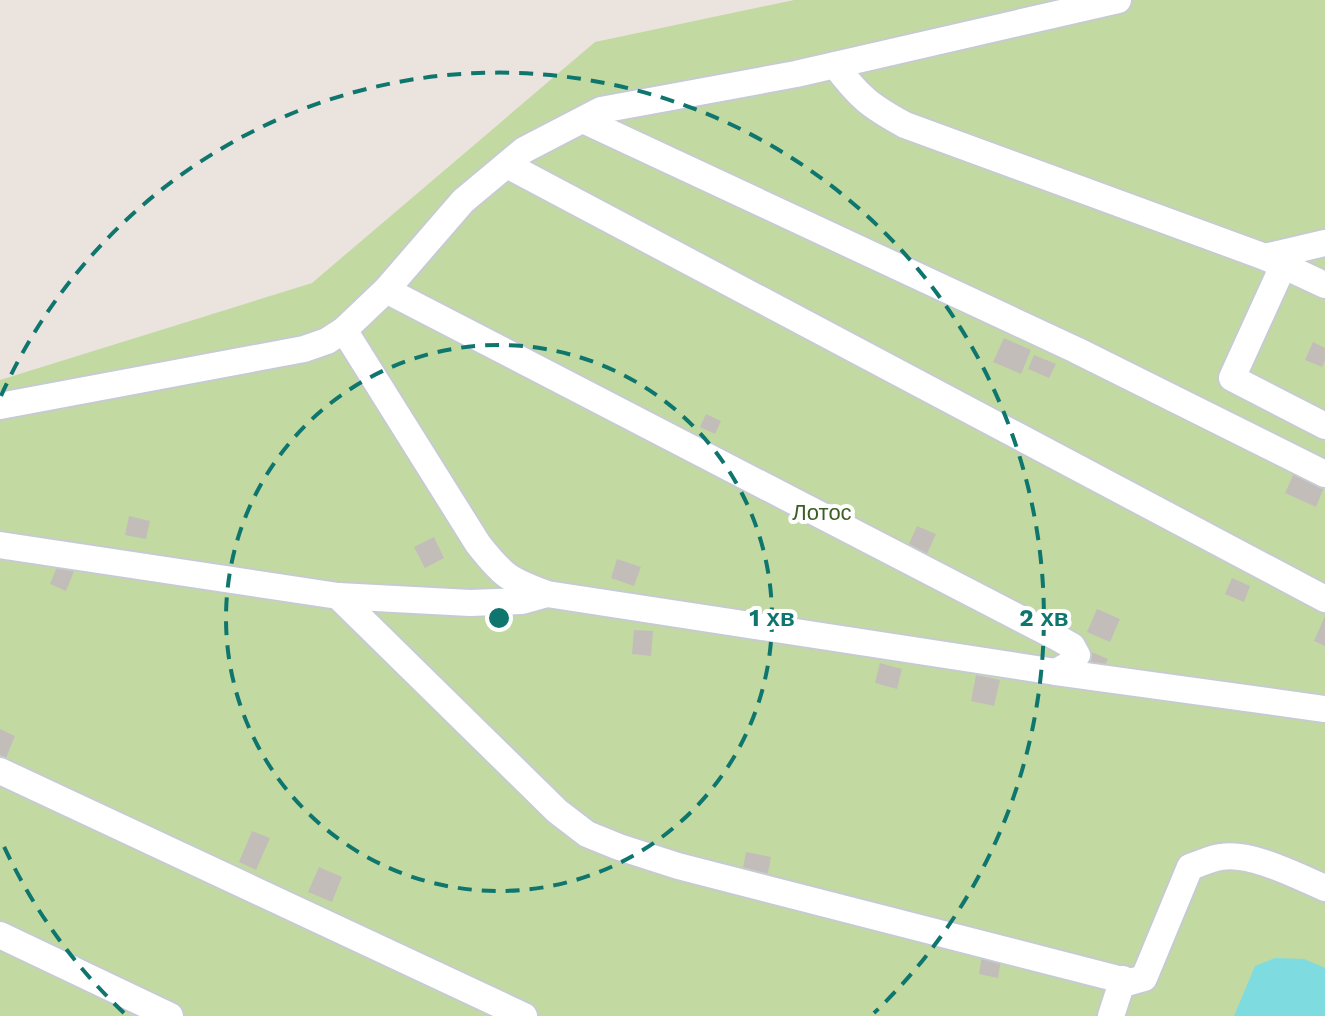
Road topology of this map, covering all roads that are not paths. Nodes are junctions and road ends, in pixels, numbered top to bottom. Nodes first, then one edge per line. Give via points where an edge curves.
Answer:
1 (1118, 0) edge
2 (835, 65) junction
3 (583, 120) junction
4 (507, 165) junction
5 (1325, 243) edge
6 (1274, 261) junction
7 (1325, 285) edge
8 (386, 290) junction
9 (344, 330) junction
10 (0, 406) edge
11 (1325, 426) edge
12 (1325, 474) edge
13 (0, 545) edge
14 (547, 594) junction
15 (338, 596) junction
16 (1325, 599) edge
17 (1056, 672) junction
18 (1325, 709) edge
19 (0, 771) edge
20 (1325, 888) edge
21 (0, 935) edge
22 (1123, 979) junction
23 (170, 1016) edge
24 (524, 1016) edge
25 (1111, 1016) edge

1 - 2 lane
2 - 3 lane via 601,110
2 - 6 lane via 874,108 905,125
3 - 4 lane via 524,150
3 - 12 lane via 1076,350
4 - 8 lane via 463,201
4 - 16 lane
5 - 6 lane
6 - 7 lane
6 - 11 lane via 1232,378
8 - 9 lane
8 - 17 lane via 1072,646 1077,655
9 - 10 lane via 304,349
9 - 14 lane via 478,544 514,581
13 - 15 lane
14 - 15 lane via 522,601 470,603
14 - 17 lane
15 - 22 lane via 557,811 587,834 678,866
17 - 18 lane
19 - 24 lane
20 - 22 lane via 1249,859 1222,857 1190,867 1144,978
21 - 23 lane
22 - 25 lane

